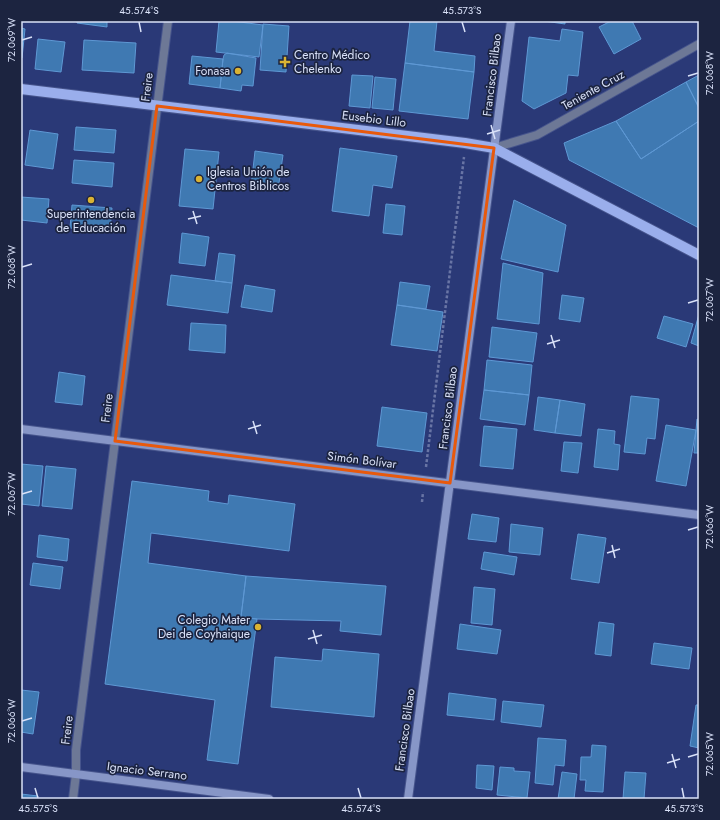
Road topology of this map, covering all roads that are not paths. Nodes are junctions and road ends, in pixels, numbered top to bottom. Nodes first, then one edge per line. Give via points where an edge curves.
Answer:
1 (168, 21) edge
2 (511, 21) edge
3 (699, 44) edge
4 (21, 89) edge
5 (157, 106) junction
6 (494, 148) junction
7 (699, 255) edge
8 (21, 429) edge
9 (115, 441) junction
10 (450, 483) junction
11 (699, 515) edge
12 (21, 767) edge
13 (76, 774) junction
14 (73, 799) edge
15 (269, 799) edge
16 (408, 799) edge

1 - 5 street, Freire
2 - 6 street, Francisco Bilbao
3 - 6 street, Teniente Cruz via 537,135
4 - 5 main road, Eusebio Lillo
5 - 6 main road, Eusebio Lillo
5 - 9 street, Freire
6 - 7 main road, Eusebio Lillo
6 - 10 street, Francisco Bilbao
8 - 9 street, Simón Bolívar
9 - 10 street, Simón Bolívar
9 - 13 street, Freire via 76,750
10 - 11 street, Simón Bolívar
10 - 16 street, Francisco Bilbao
12 - 13 street, Ignacio Serrano
13 - 14 street, Freire
13 - 15 street, Ignacio Serrano

